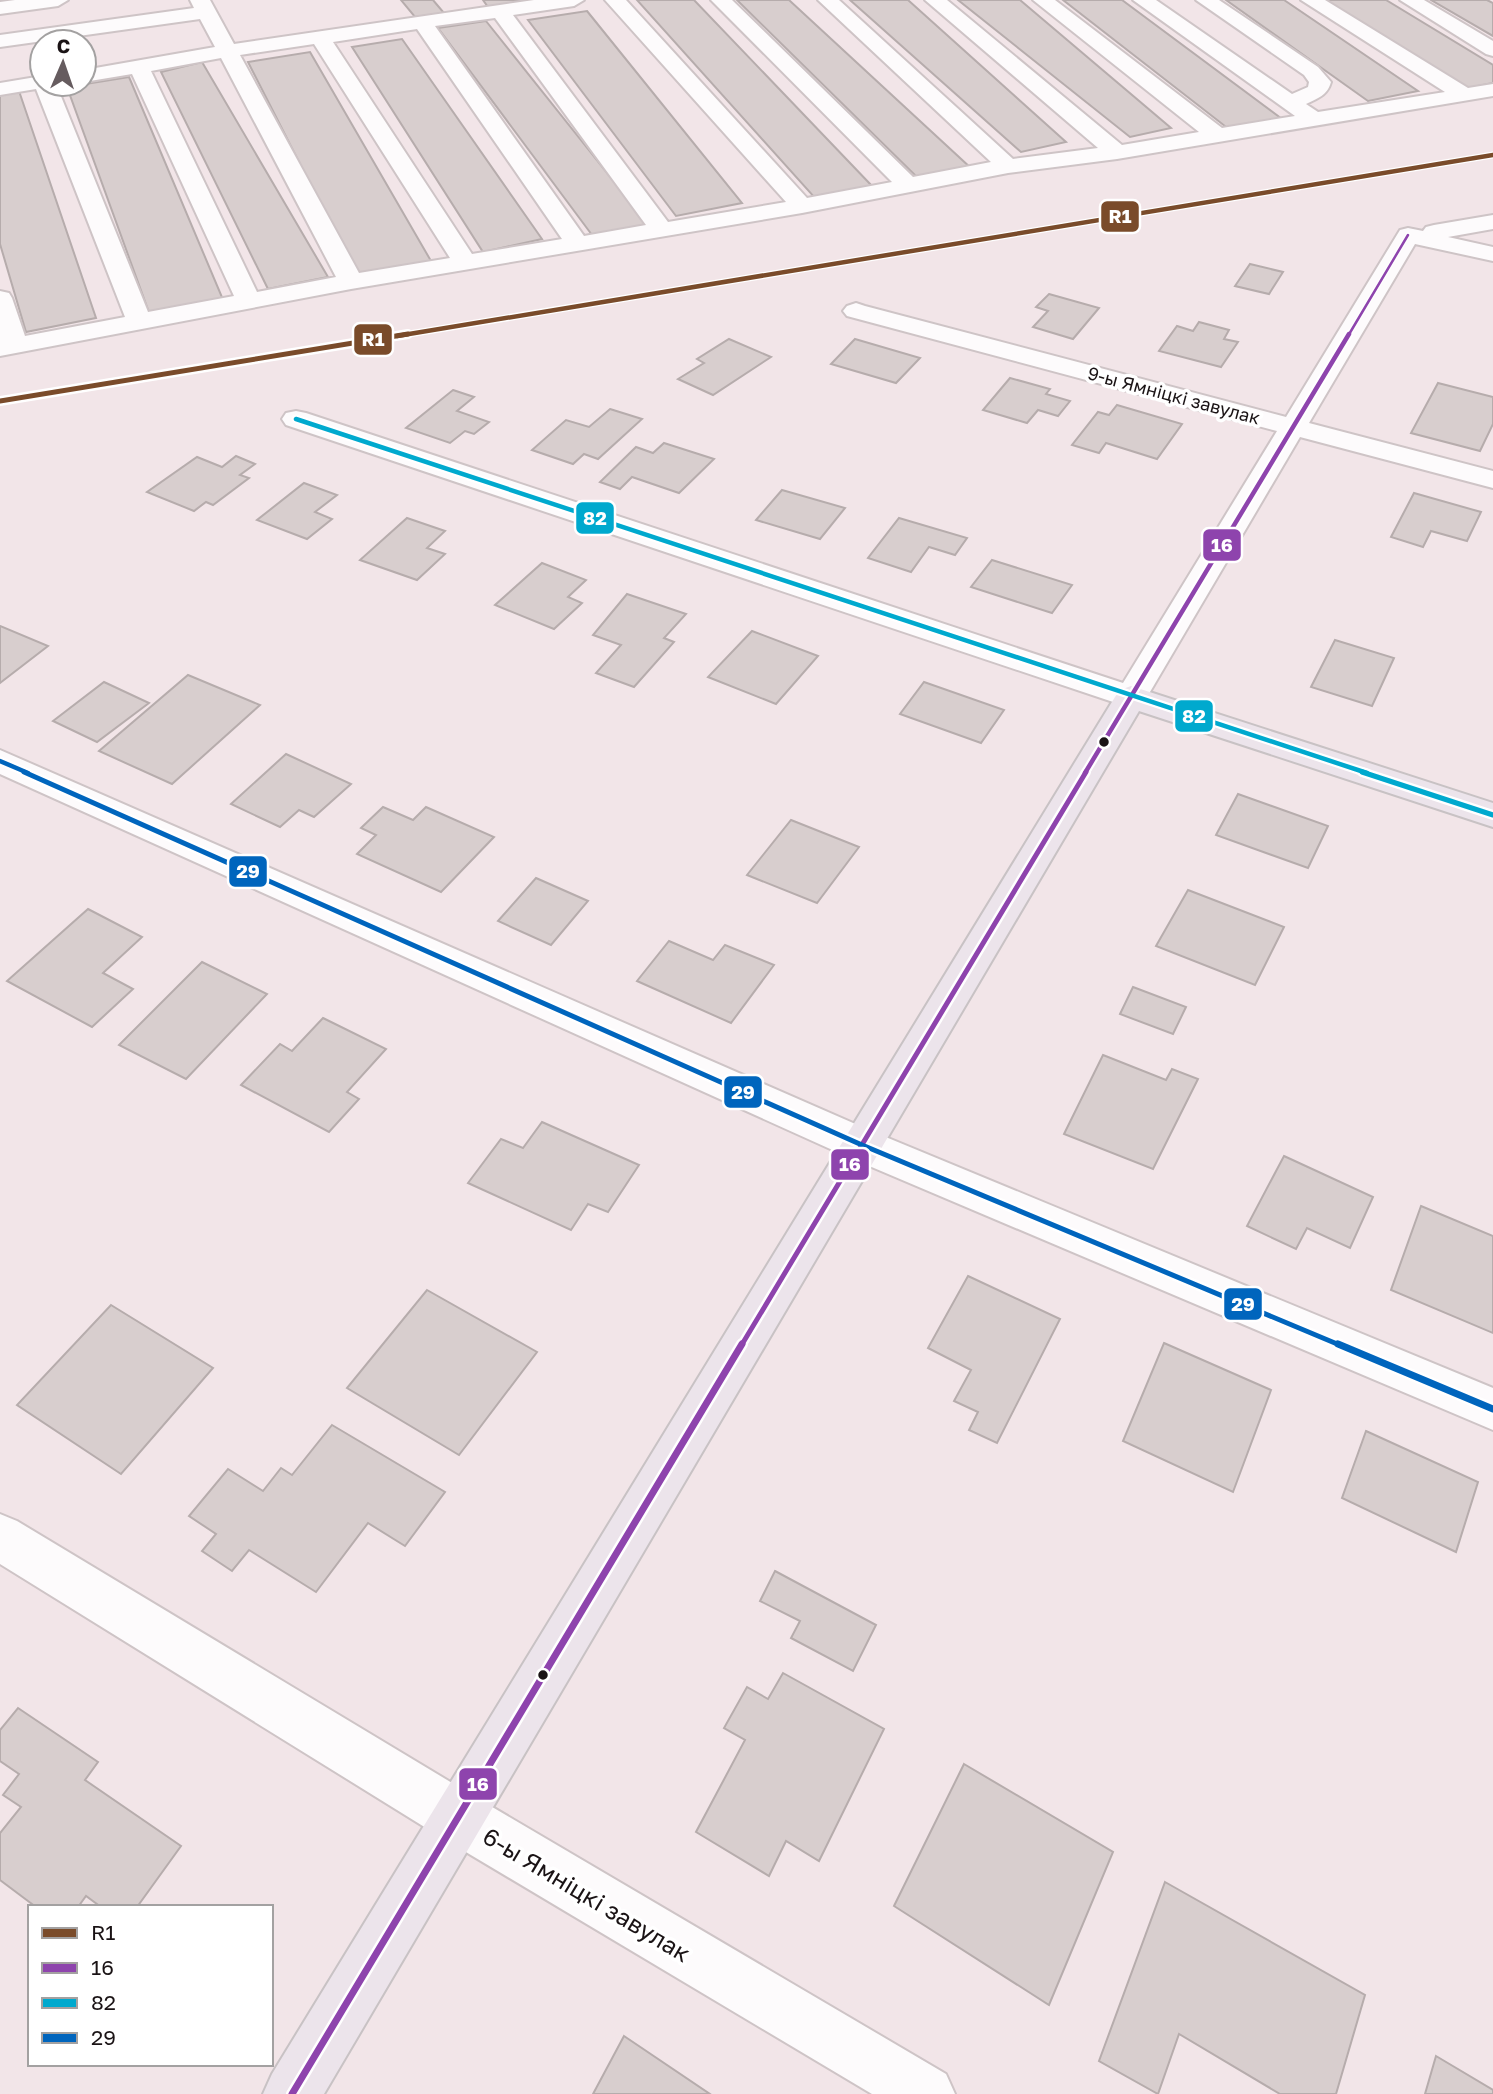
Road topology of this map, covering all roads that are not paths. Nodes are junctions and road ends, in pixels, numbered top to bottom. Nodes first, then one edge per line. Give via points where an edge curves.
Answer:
1 (58, 0) edge
2 (568, 0) edge
3 (615, 0) edge
4 (721, 0) edge
5 (828, 0) edge
6 (935, 0) edge
7 (1043, 0) edge
8 (1143, 0) edge
9 (1206, 0) edge
10 (1311, 0) edge
11 (1410, 0) edge
12 (204, 6) edge
13 (0, 8) edge
14 (464, 8) edge
15 (500, 11) junction
16 (422, 23) junction
17 (321, 39) junction
18 (0, 41) edge
19 (1493, 50) edge
20 (227, 51) junction
21 (139, 67) junction
22 (98, 74) edge
23 (28, 85) edge
24 (0, 89) edge
25 (1493, 90) edge
26 (1462, 93) junction
27 (50, 98) edge
28 (1290, 103) junction
29 (1313, 119) junction
30 (1217, 135) junction
31 (1117, 152) junction
32 (1008, 166) junction
33 (908, 185) junction
34 (802, 206) junction
35 (1493, 222) edge
36 (661, 229) junction
37 (1408, 235) junction
38 (577, 243) junction
39 (1493, 254) edge
40 (466, 264) junction
41 (351, 282) junction
42 (0, 298) edge
43 (249, 301) junction
44 (856, 311) dead end
45 (140, 323) junction
46 (8, 346) edge
47 (296, 419) dead end
48 (1293, 426) junction
49 (1493, 480) edge
50 (1131, 697) junction
51 (0, 761) edge
52 (1493, 815) edge
53 (862, 1145) junction
54 (1493, 1409) edge
55 (0, 1537) edge
56 (458, 1817) junction
57 (292, 2094) edge
58 (926, 2094) edge

1 - 13 street
2 - 15 street
3 - 34 street
4 - 33 street
5 - 32 street
6 - 31 street
7 - 30 street
8 - 28 street
9 - 28 street via 1311,71 1320,82 1318,90
10 - 26 street
11 - 19 street
12 - 18 street
12 - 20 street
14 - 15 street
14 - 16 street
15 - 36 street
16 - 17 street
16 - 38 street
17 - 20 street
17 - 40 street
20 - 21 street
20 - 41 street
21 - 22 street
21 - 43 street
23 - 24 street
25 - 26 street
26 - 29 street
27 - 45 street
28 - 29 street
29 - 30 street
30 - 31 street
31 - 32 street
32 - 33 street
33 - 34 street
34 - 36 street
35 - 37 street
36 - 38 street
37 - 39 street
37 - 48 street
38 - 40 street
40 - 41 street
41 - 43 street
42 - 46 street
43 - 45 street
44 - 48 street, 9-ы Ямніцкі завулак
45 - 46 street
47 - 50 street
48 - 49 street, 9-ы Ямніцкі завулак
48 - 50 street
50 - 52 main road
50 - 53 main road
51 - 53 street
53 - 54 street
53 - 56 main road
55 - 56 street, 6-ы Ямніцкі завулак
56 - 57 main road
56 - 58 street, 6-ы Ямніцкі завулак

